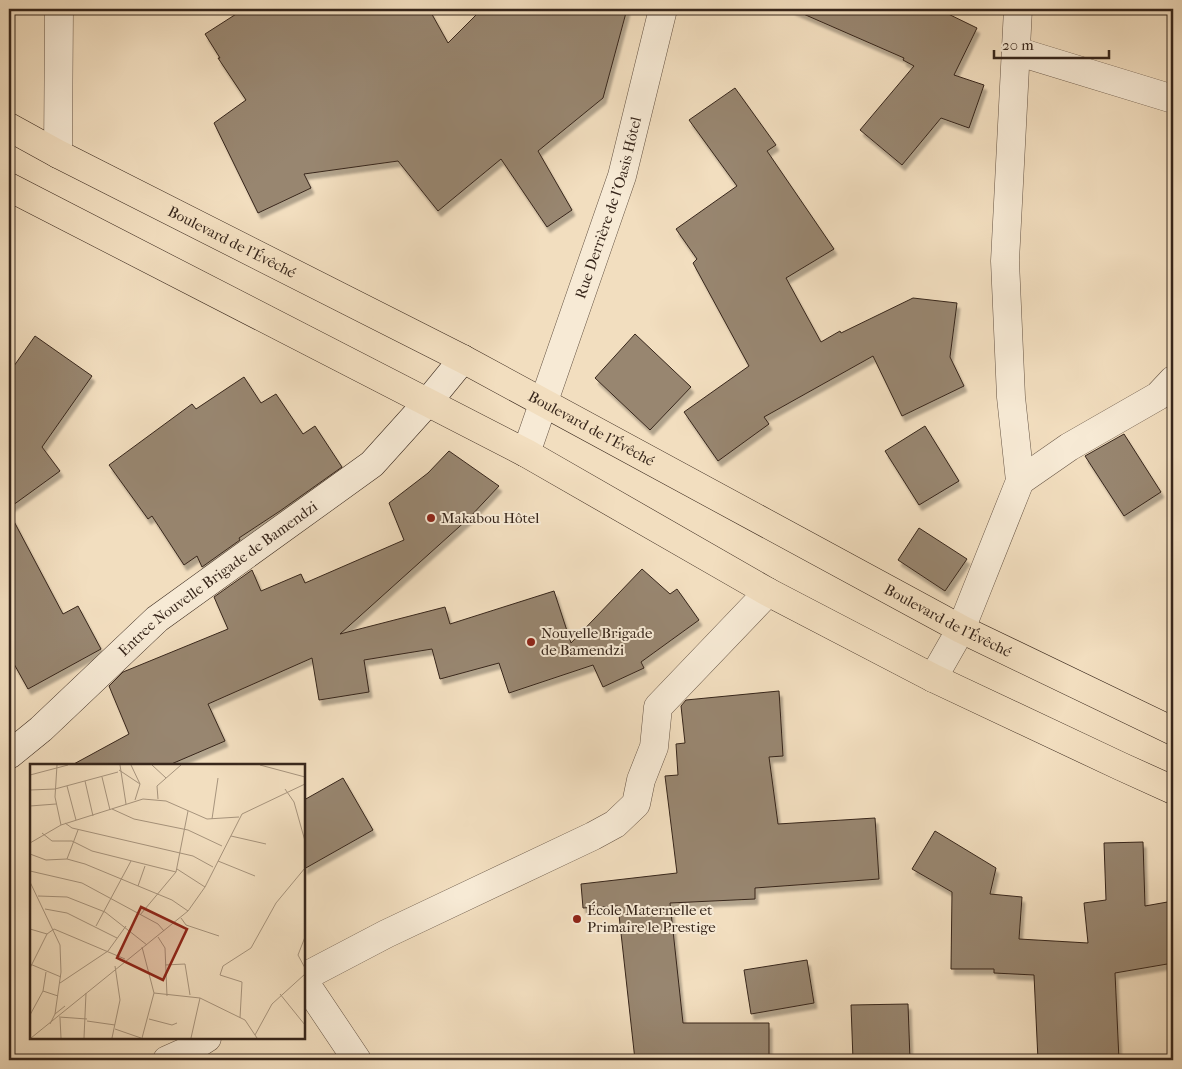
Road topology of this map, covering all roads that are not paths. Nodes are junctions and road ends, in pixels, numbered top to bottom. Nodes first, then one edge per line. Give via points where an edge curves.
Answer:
1 (59, 9) edge
2 (663, 9) edge
3 (1018, 9) edge
4 (1016, 51) junction
5 (1173, 99) edge
6 (9, 127) edge
7 (58, 154) junction
8 (9, 187) edge
9 (463, 359) junction
10 (1173, 380) edge
11 (427, 404) junction
12 (543, 404) junction
13 (526, 453) junction
14 (1020, 481) junction
15 (768, 592) junction
16 (961, 629) junction
17 (933, 678) junction
18 (1173, 731) edge
19 (9, 755) edge
20 (1173, 790) edge
21 (305, 978) edge
22 (305, 981) edge
23 (205, 1039) edge
24 (167, 1060) edge
25 (357, 1060) edge

1 - 7 street
2 - 12 street, Rue Derrière de l'Oasis Hôtel via 622,176
3 - 4 street
4 - 5 street
4 - 14 street via 1005,261 1011,397
6 - 7 main road, Boulevard de l'Évêché
7 - 9 main road, Boulevard de l'Évêché
8 - 11 main road
9 - 11 street, Entree Nouvelle Brigade de Bamendzi
9 - 12 main road, Boulevard de l'Évêché
10 - 14 street via 1158,396 1069,447
11 - 13 main road
11 - 19 street, Entree Nouvelle Brigade de Bamendzi via 372,464 157,619 41,729
12 - 13 street, Rue Derrière de l'Oasis Hôtel
12 - 16 main road, Boulevard de l'Évêché
13 - 15 main road
14 - 16 street
15 - 17 main road
15 - 21 street via 658,707 654,747 636,804 614,824 386,934
16 - 17 street
16 - 18 main road, Boulevard de l'Évêché
17 - 20 main road
22 - 25 street
23 - 24 street

